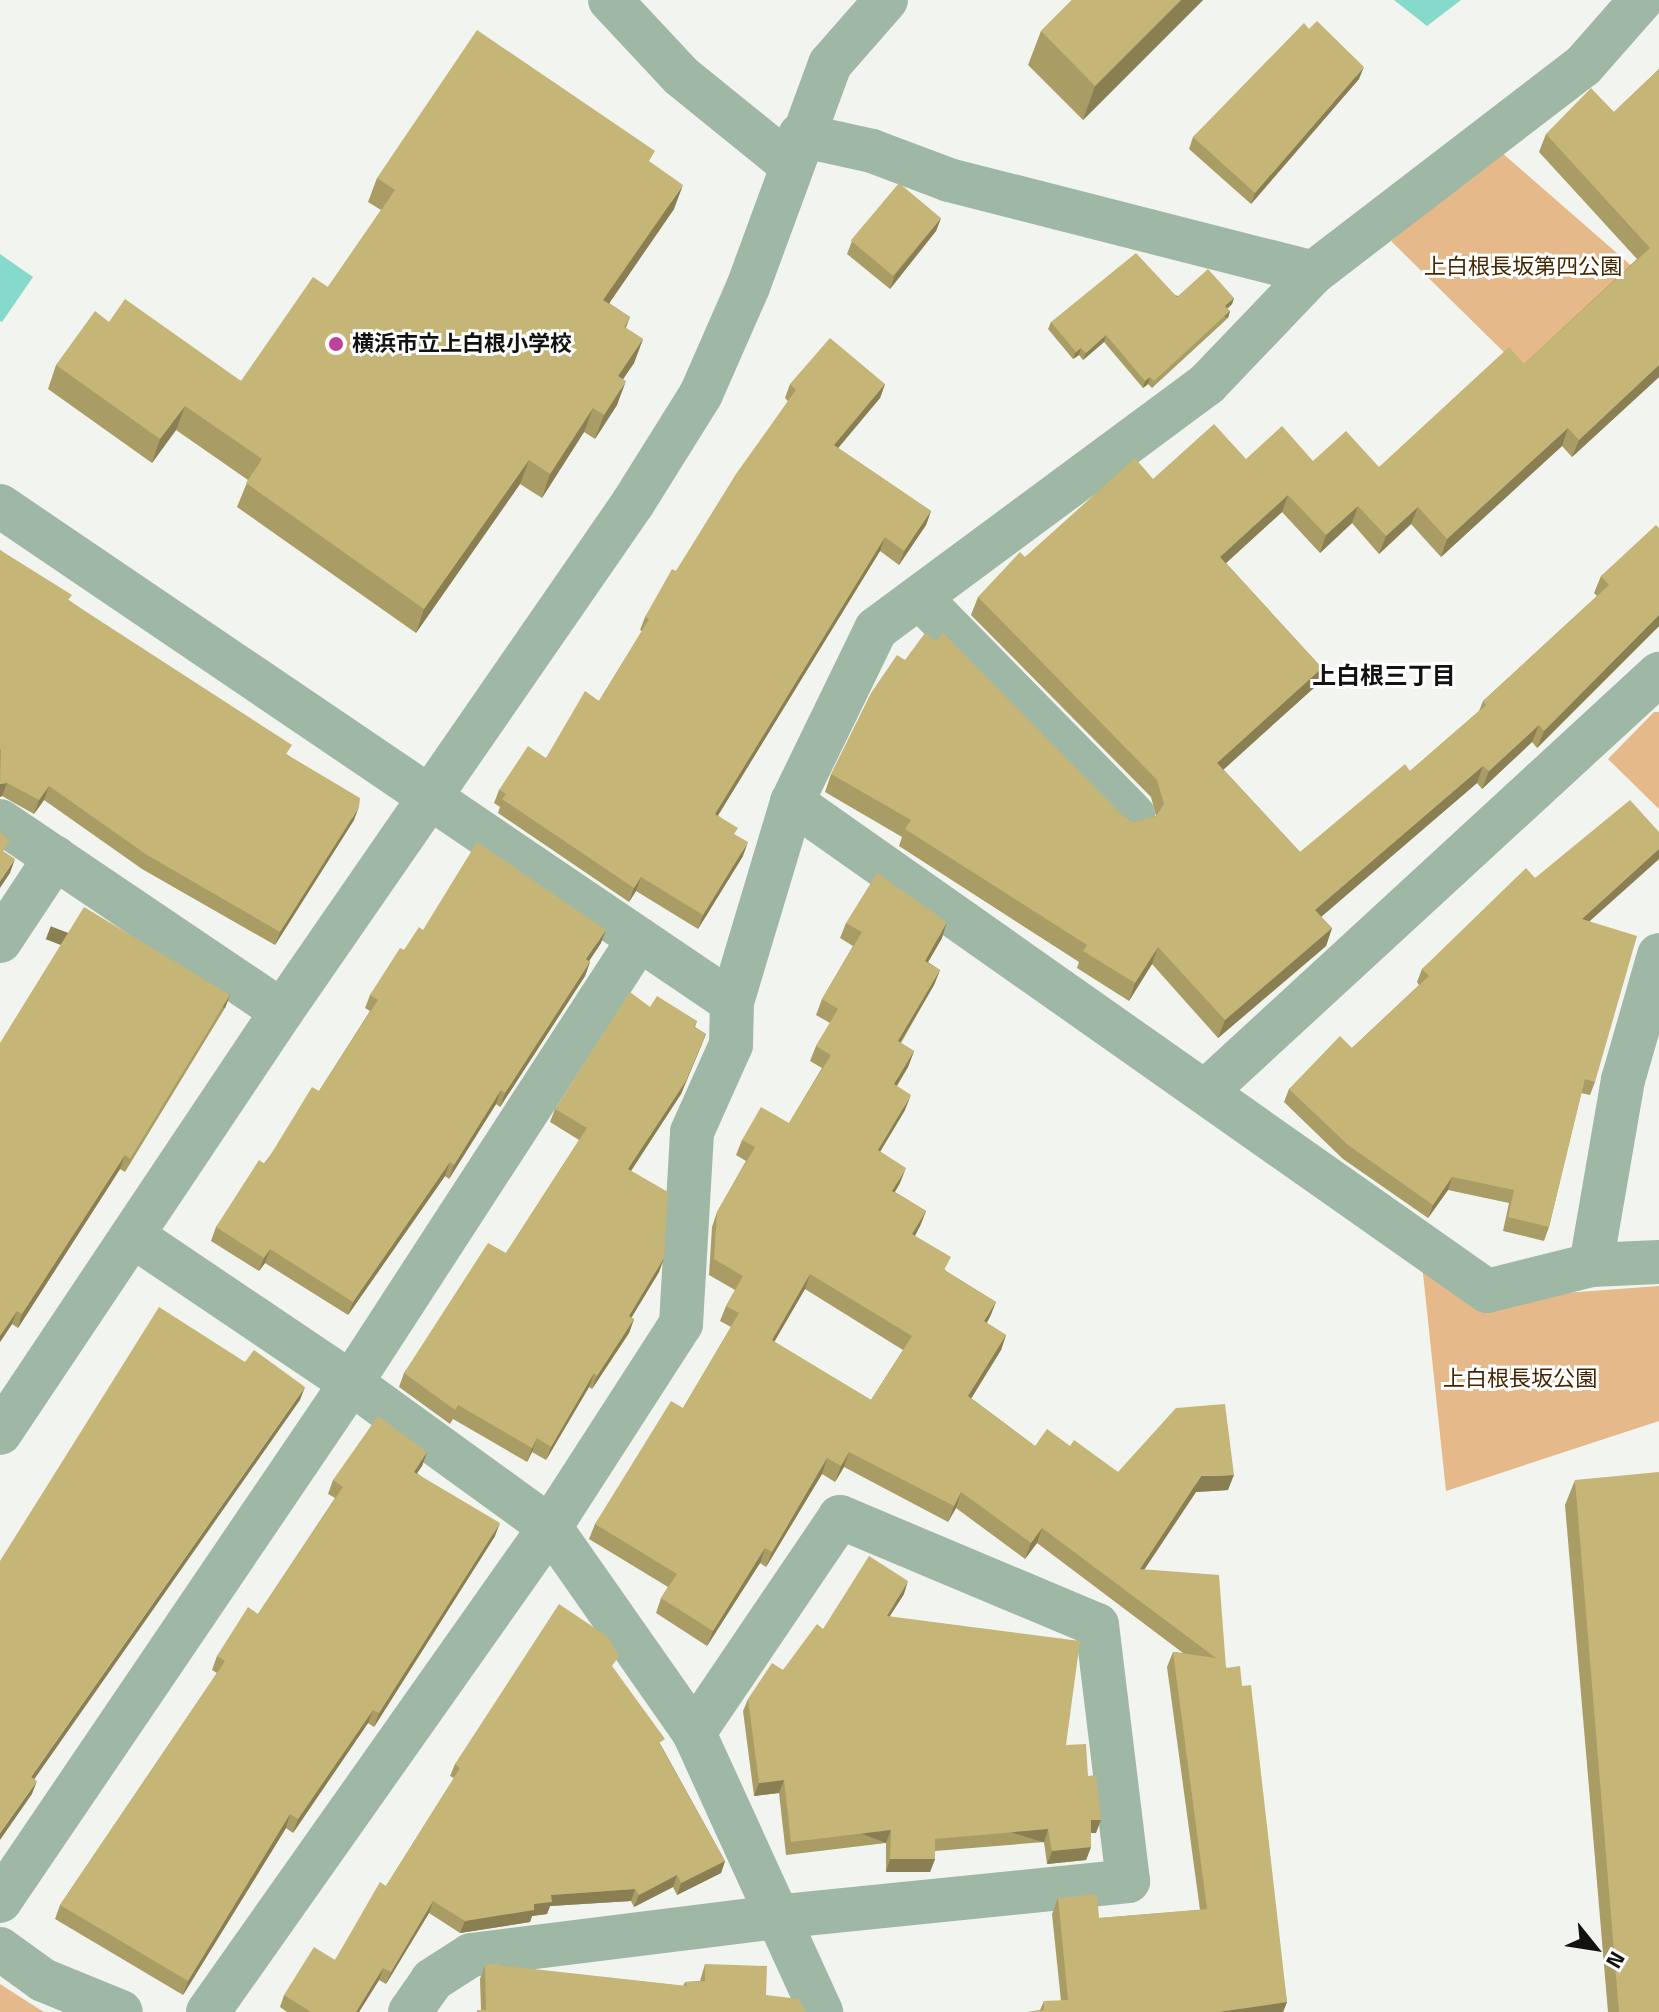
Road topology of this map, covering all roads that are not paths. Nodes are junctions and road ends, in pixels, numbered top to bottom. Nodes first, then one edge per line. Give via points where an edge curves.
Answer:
1 (610, 0) edge
2 (886, 0) edge
3 (1641, 0) edge
4 (795, 150) junction
5 (1313, 273) junction
6 (0, 506) edge
7 (920, 598) junction
8 (1659, 674) edge
9 (431, 797) junction
10 (792, 802) junction
11 (1133, 815) dead end
12 (0, 821) edge
13 (55, 858) junction
14 (639, 939) junction
15 (0, 941) edge
16 (1659, 955) edge
17 (732, 1002) junction
18 (282, 1011) junction
19 (1206, 1091) junction
20 (133, 1236) junction
21 (1659, 1262) edge
22 (1591, 1265) junction
23 (351, 1383) junction
24 (0, 1433) edge
25 (550, 1527) junction
26 (694, 1733) junction
27 (0, 1901) edge
28 (775, 1917) junction
29 (0, 1949) edge
30 (121, 2012) edge
31 (208, 2012) edge
32 (410, 2012) edge
33 (821, 2012) edge

1 - 4 street via 681,76
2 - 4 street via 839,47
3 - 5 street via 1583,66
4 - 5 street via 872,151 949,180
4 - 9 street via 748,287 701,394 633,503
5 - 7 street via 1207,384
6 - 9 street
7 - 10 street via 876,629
7 - 11 street
8 - 19 street
9 - 14 street
9 - 18 street
10 - 17 street
10 - 19 street
12 - 13 street
13 - 15 street
13 - 18 street
14 - 17 street
14 - 23 street
16 - 22 street via 1623,1080
17 - 25 street via 731,1045 692,1132 681,1324
18 - 20 street
19 - 22 street via 1369,1213 1487,1291
20 - 23 street
20 - 24 street
21 - 22 street
23 - 25 street
23 - 27 street
25 - 26 street
25 - 31 street
26 - 28 street
26 - 28 street via 840,1517 1097,1625 1128,1881
28 - 32 street via 471,1955 432,1980
28 - 33 street
29 - 30 street via 43,1980

